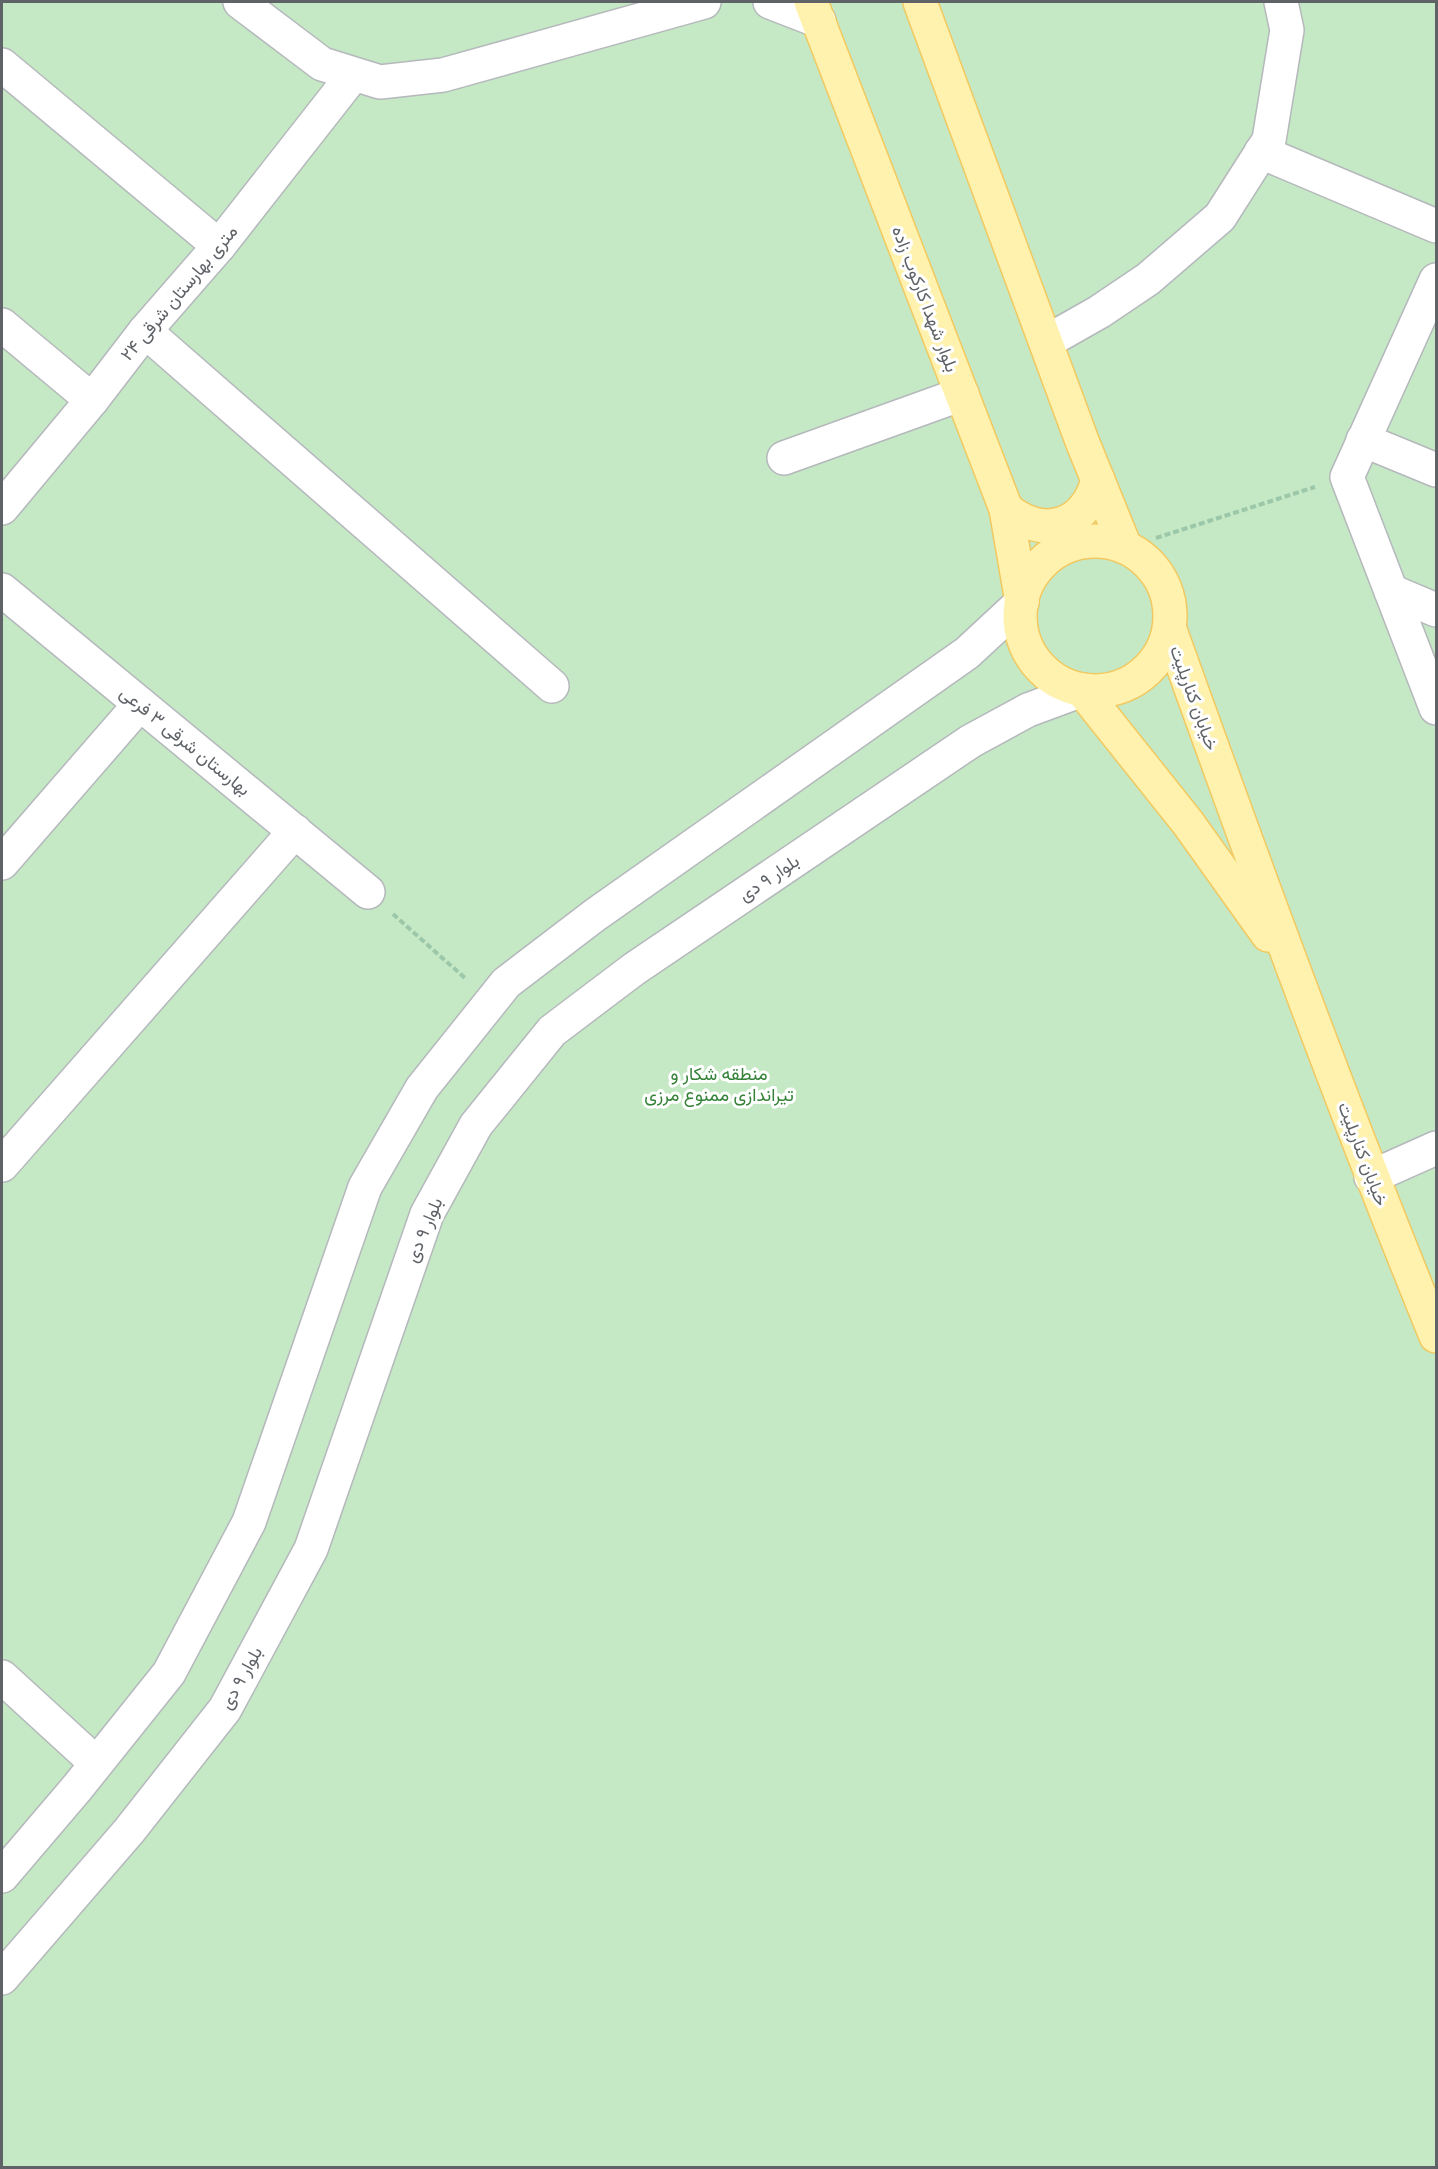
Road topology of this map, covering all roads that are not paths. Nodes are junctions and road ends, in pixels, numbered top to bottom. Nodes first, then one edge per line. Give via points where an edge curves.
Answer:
1 (240, 2) edge
2 (704, 2) edge
3 (770, 2) edge
4 (920, 2) edge
5 (1281, 2) edge
6 (815, 11) edge
7 (2, 65) edge
8 (353, 75) junction
9 (1261, 152) junction
10 (1437, 226) edge
11 (219, 246) junction
12 (1437, 280) edge
13 (2, 325) edge
14 (145, 331) junction
15 (1046, 342) junction
16 (962, 394) junction
17 (92, 400) junction
18 (1364, 440) junction
19 (784, 458) dead end
20 (1437, 470) edge
21 (1098, 480) junction
22 (2, 507) edge
23 (1006, 509) junction
24 (1125, 547) junction
25 (2, 590) edge
26 (1391, 591) junction
27 (1022, 602) junction
28 (1437, 610) edge
29 (1170, 630) junction
30 (552, 686) dead end
31 (1082, 690) junction
32 (140, 704) junction
33 (1437, 708) edge
34 (295, 831) junction
35 (2, 863) edge
36 (368, 892) road end
37 (1292, 970) junction
38 (1437, 1148) edge
39 (2, 1166) edge
40 (1371, 1177) junction
41 (1437, 1336) edge
42 (2, 1677) edge
43 (96, 1763) junction
44 (2, 1876) edge
45 (2, 1978) edge

1 - 8 street via 322,64
2 - 8 street via 443,75 380,82
3 - 6 street
4 - 15 main road
5 - 9 street via 1287,30 1269,140
6 - 16 main road, بلوار شهدا کارکوب زاده
7 - 11 street
8 - 11 street, ۲۴ متری بهارستان شرقی
9 - 10 street
9 - 15 street via 1220,217 1148,279
11 - 14 street, ۲۴ متری بهارستان شرقی
12 - 18 street
13 - 17 street
14 - 17 street, ۲۴ متری بهارستان شرقی
14 - 30 street
15 - 21 main road
16 - 19 street
16 - 23 main road, بلوار شهدا کارکوب زاده
17 - 22 street, ۲۴ متری بهارستان شرقی
18 - 20 street
18 - 26 street via 1347,477
21 - 23 main road via 1086,509 1059,525 1031,524
21 - 24 main road
23 - 27 main road, بلوار شهدا کارکوب زاده
24 - 27 main road via 1092,542 1060,550 1042,563 1029,581
24 - 29 main road via 1142,557 1166,590
25 - 32 street, بهارستان شرقی ۳ فرعی
26 - 28 street
26 - 33 street
27 - 31 main road via 1024,641 1034,658 1047,673
27 - 43 street via 966,653 595,915 506,983 491,1001 422,1088 365,1187 249,1522 169,1673
29 - 31 main road via 1162,652 1148,670 1129,684 1106,691
29 - 37 main road, خیابان کنارپلیت
31 - 37 main road, خیابان کنارپلیت via 1188,823
31 - 45 street, بلوار ۹ دی via 1028,710 971,741 634,969 552,1031 476,1125 427,1214 310,1549 225,1709 129,1831
32 - 34 street, بهارستان شرقی ۳ فرعی
32 - 35 street
34 - 36 street, بهارستان شرقی ۳ فرعی
34 - 39 street
37 - 40 main road, خیابان کنارپلیت
38 - 40 street
40 - 41 main road, خیابان کنارپلیت
42 - 43 street
43 - 44 street

